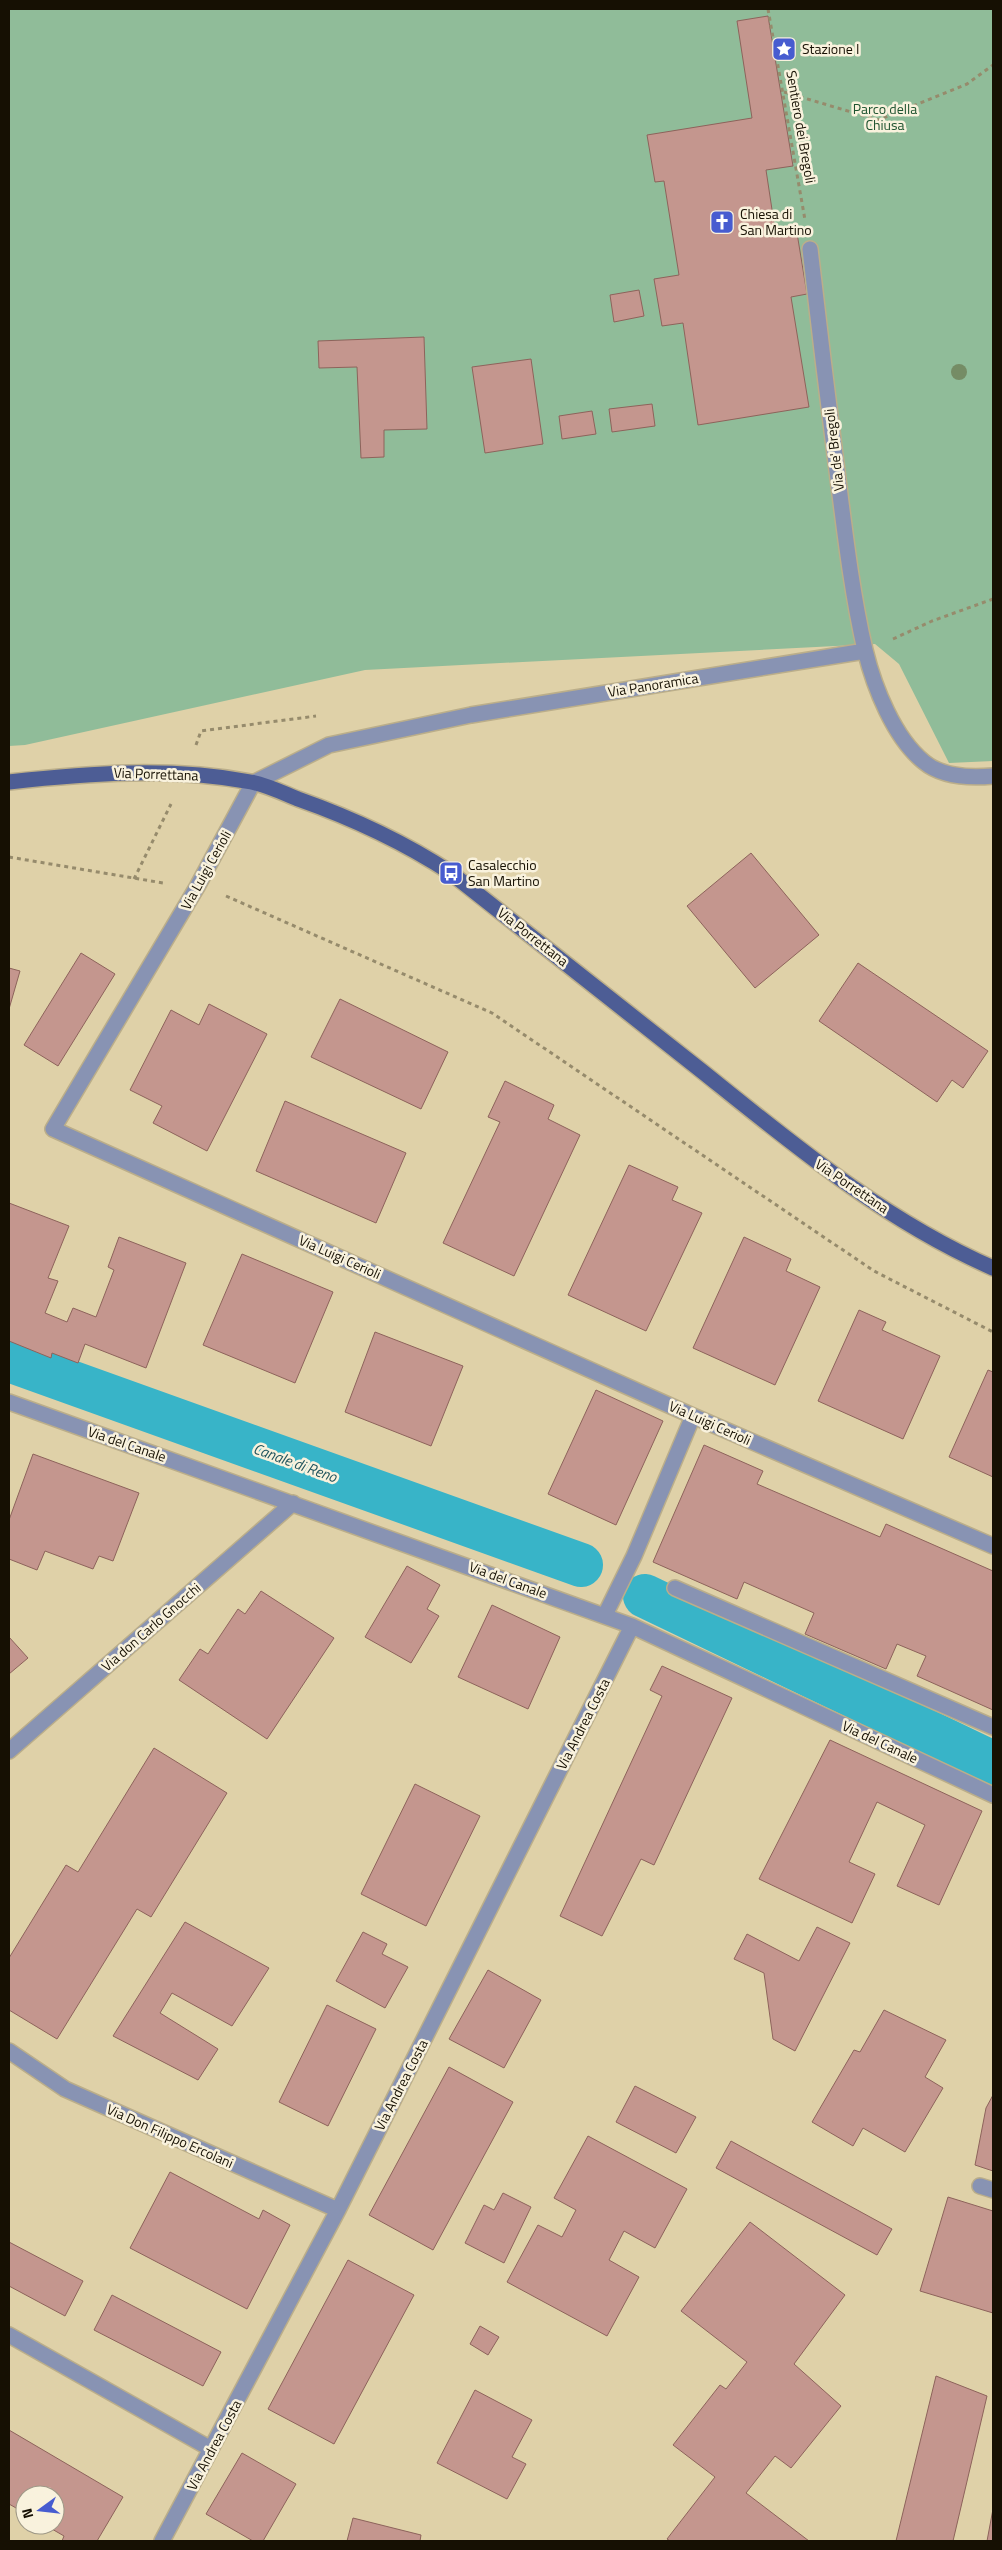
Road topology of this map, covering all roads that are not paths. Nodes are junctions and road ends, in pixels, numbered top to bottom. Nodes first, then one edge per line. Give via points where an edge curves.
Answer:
1 (810, 249) road end
2 (865, 651) junction
3 (993, 776) edge
4 (9, 782) edge
5 (253, 782) junction
6 (993, 1268) edge
7 (9, 1402) edge
8 (693, 1416) junction
9 (293, 1502) junction
10 (993, 1546) edge
11 (675, 1588) dead end
12 (605, 1615) junction
13 (632, 1626) junction
14 (993, 1727) edge
15 (9, 1751) edge
16 (993, 1794) edge
17 (9, 2051) edge
18 (338, 2210) junction
19 (9, 2335) edge
20 (211, 2449) junction
21 (162, 2541) edge

1 - 2 street, Via de' Bregoli via 843,522
2 - 3 street via 890,717 903,740 925,763 953,775
2 - 5 street, Via Panoramica via 471,715 330,745
4 - 5 main road, Via Porrettana via 130,772 187,773
5 - 6 main road, Via Porrettana via 366,825 404,843 451,873 815,1161 895,1216
5 - 8 street, Via Luigi Cerioli via 197,887 53,1129
7 - 9 street, Via del Canale
8 - 10 street, Via Luigi Cerioli
8 - 12 street via 634,1556
9 - 12 street, Via del Canale
9 - 15 street, Via don Carlo Gnocchi
11 - 14 street
12 - 13 street, Via del Canale
13 - 16 street, Via del Canale
13 - 18 street, Via Andrea Costa
17 - 18 street, Via Don Filippo Ercolani via 65,2089
18 - 20 street, Via Andrea Costa
19 - 20 street
20 - 21 street, Via Andrea Costa

